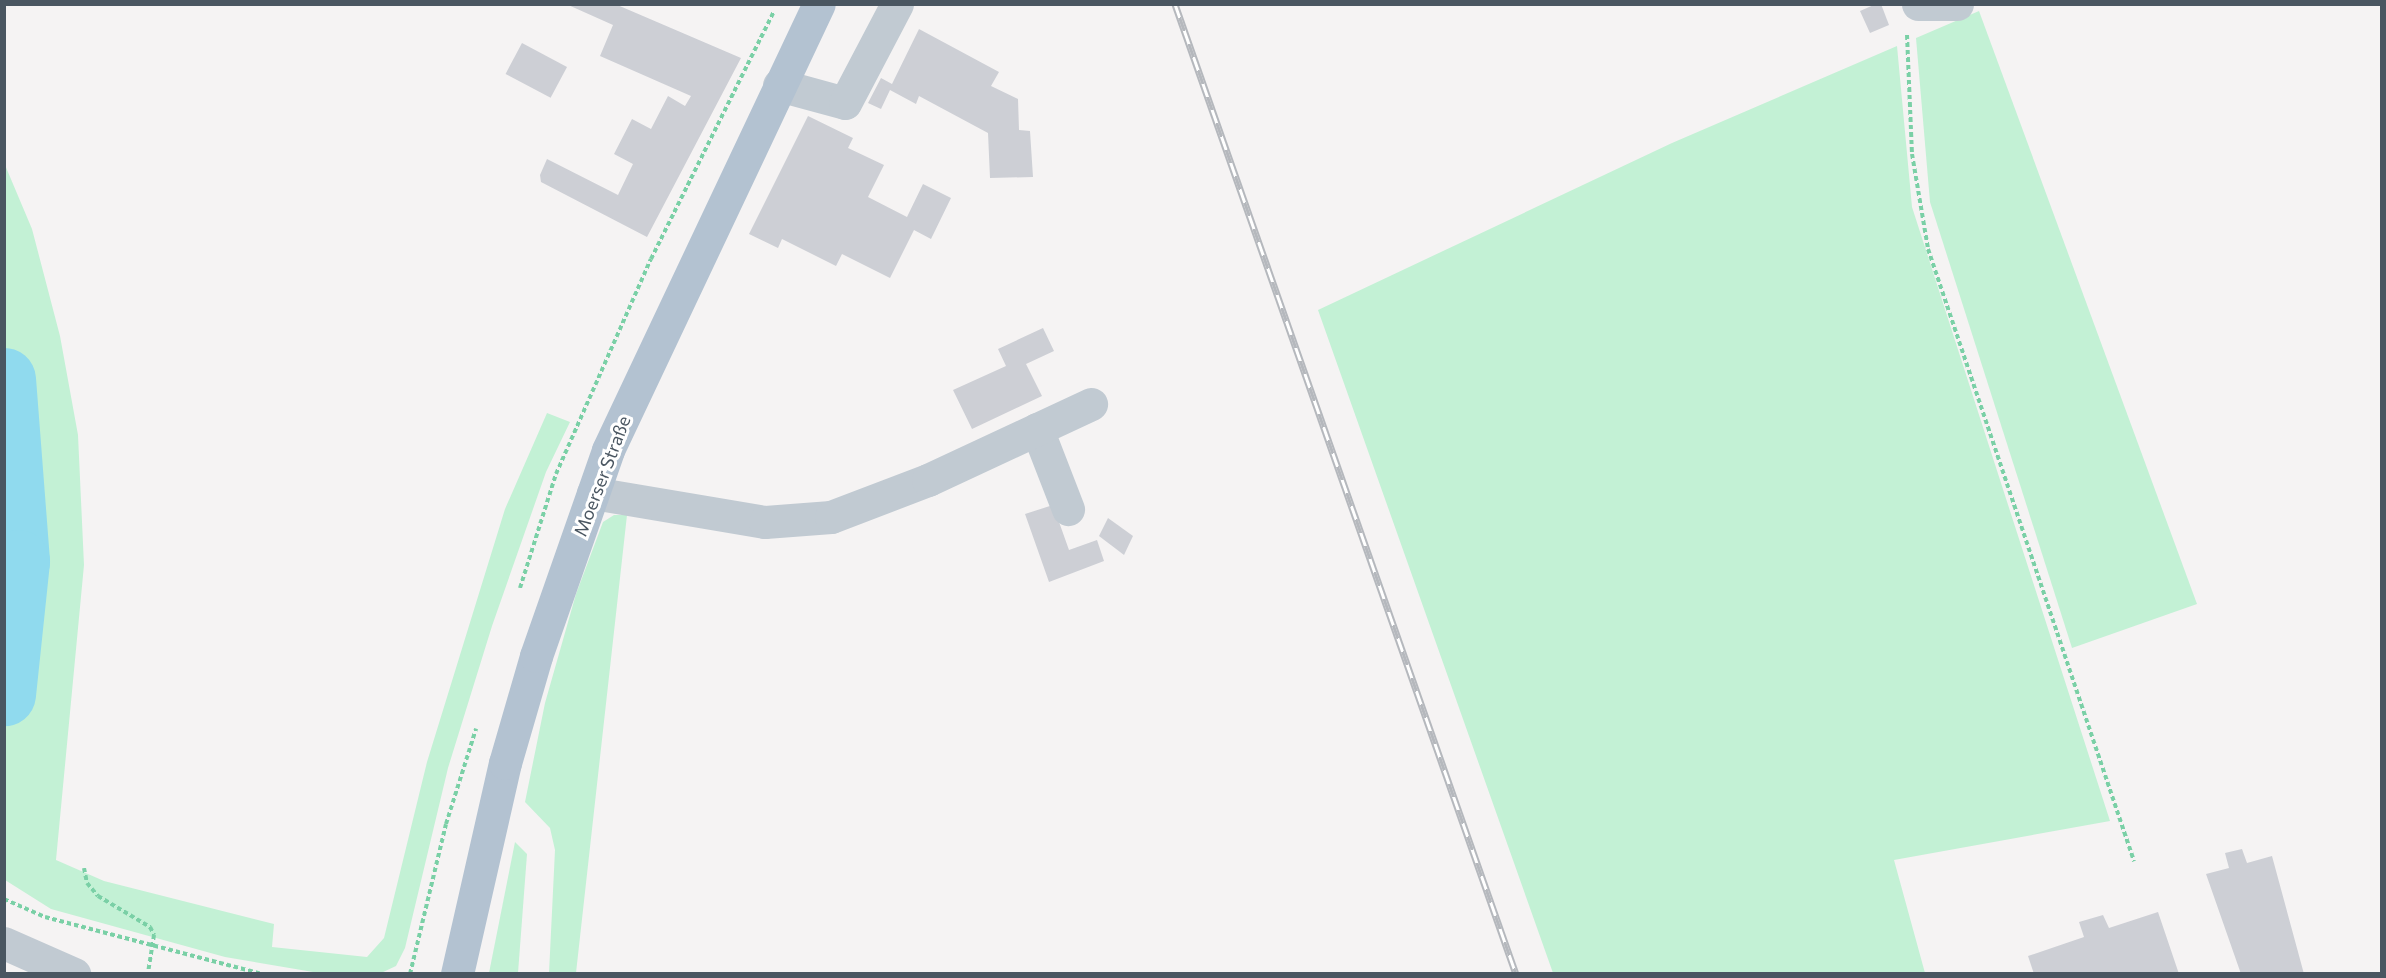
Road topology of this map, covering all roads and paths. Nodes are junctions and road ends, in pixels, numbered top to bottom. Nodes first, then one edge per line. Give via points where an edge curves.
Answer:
1 (819, 4) edge
2 (897, 4) edge
3 (1957, 4) edge
4 (1914, 15) edge
5 (779, 85) junction
6 (1091, 404) dead end
7 (1038, 429) junction
8 (593, 493) junction
9 (1068, 509) dead end
10 (2134, 861) dead end
11 (84, 868) dead end
12 (4, 899) edge
13 (4, 942) edge
14 (153, 947) junction
15 (74, 974) edge
16 (148, 974) edge
17 (263, 974) edge
18 (457, 974) edge

1 - 5 main road, Moerser Straße
2 - 5 street via 845,103
3 - 4 street
4 - 10 path via 1905,46 1912,154 1928,249
5 - 8 main road, Moerser Straße via 608,450
6 - 7 street
7 - 8 street via 928,480 831,517 765,522
7 - 9 street
8 - 18 main road, Moerser Straße via 536,656 505,763
11 - 14 path via 87,883 98,896 150,927
12 - 14 path via 45,917
13 - 15 street
14 - 16 path
14 - 17 path

